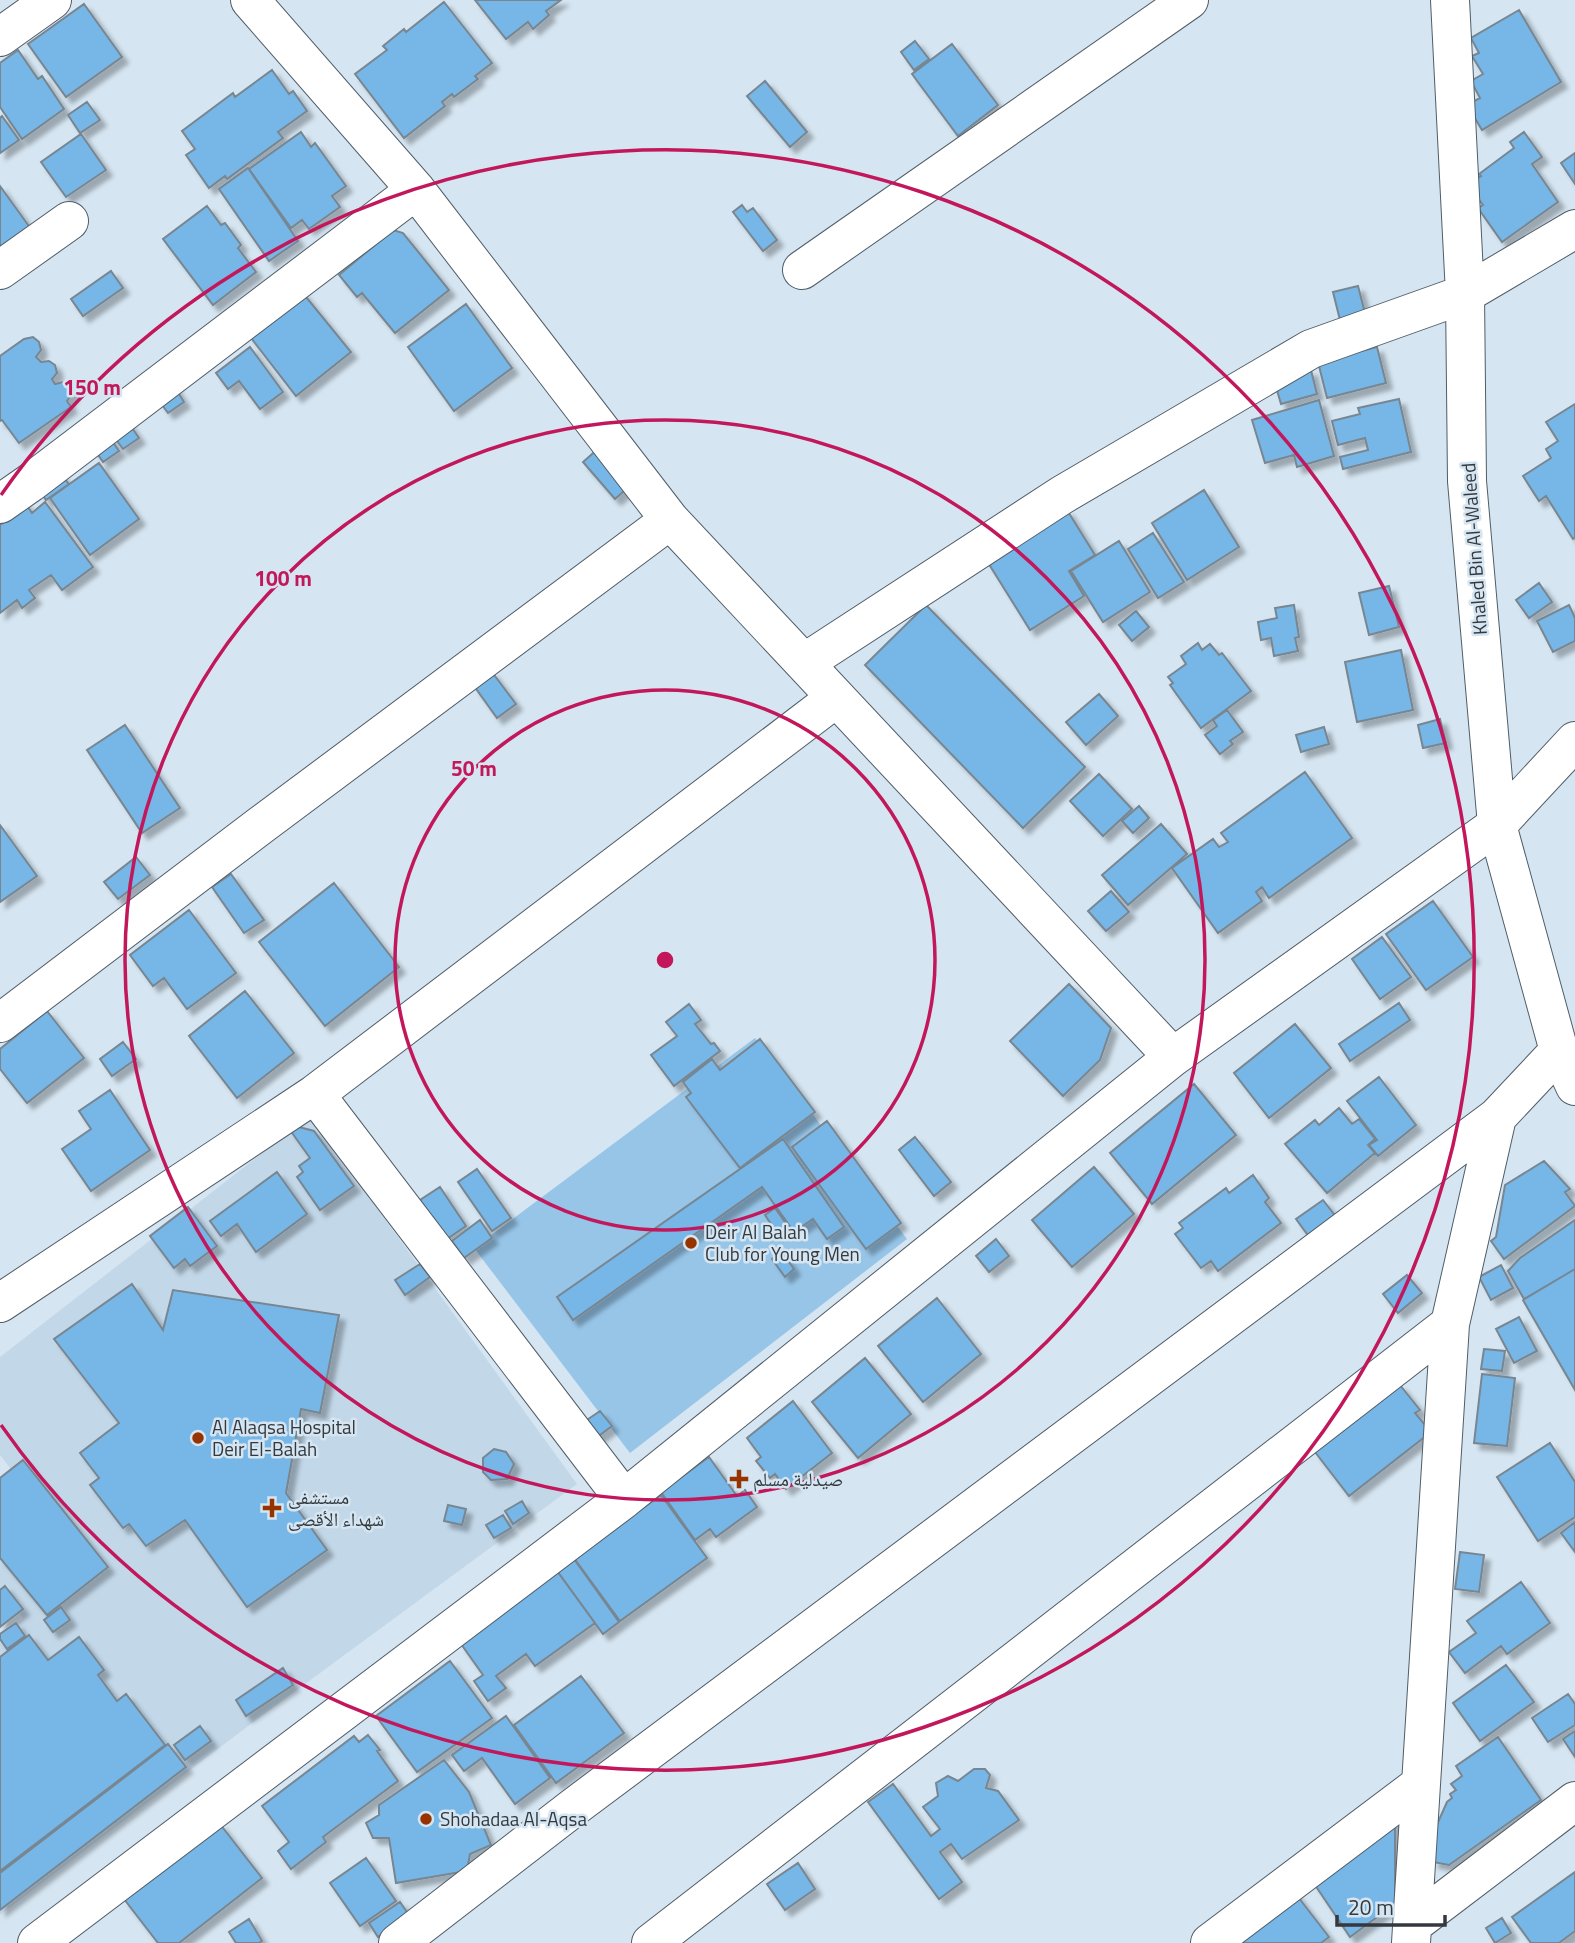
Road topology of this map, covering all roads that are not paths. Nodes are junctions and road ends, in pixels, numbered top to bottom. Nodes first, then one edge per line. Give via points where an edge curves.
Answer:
1 (52, 0) edge
2 (1189, 0) edge
3 (1450, 0) edge
4 (265, 5) edge
5 (0, 37) edge
6 (416, 190) junction
7 (69, 221) dead end
8 (1575, 229) edge
9 (0, 270) edge
10 (802, 270) dead end
11 (1465, 294) junction
12 (0, 504) edge
13 (670, 520) junction
14 (804, 663) junction
15 (836, 698) junction
16 (1575, 741) edge
17 (1497, 825) junction
18 (0, 1023) edge
19 (1559, 1051) junction
20 (1173, 1057) junction
21 (1575, 1086) edge
22 (315, 1094) junction
23 (1497, 1117) junction
24 (0, 1303) edge
25 (1450, 1324) junction
26 (624, 1499) junction
27 (1421, 1784) junction
28 (1575, 1801) edge
29 (1411, 1934) edge
30 (37, 1943) edge
31 (398, 1943) edge
32 (651, 1943) edge
33 (1210, 1943) edge

1 - 5 street
2 - 10 street
3 - 11 street, Khaled Bin Al-Waleed
4 - 6 street
6 - 12 street
6 - 13 street
7 - 9 street
8 - 11 street
11 - 14 street via 1311,349 1062,495
11 - 17 street, Khaled Bin Al-Waleed via 1467,481
13 - 14 street
13 - 18 street
14 - 15 street
15 - 20 street
15 - 22 street
16 - 17 street
17 - 19 street, Khaled Bin Al-Waleed
17 - 20 street
19 - 21 street, Khaled Bin Al-Waleed
19 - 23 street
20 - 26 street
22 - 24 street
22 - 26 street
23 - 25 street
23 - 31 street
25 - 27 street
25 - 32 street
26 - 30 street
27 - 29 street
27 - 33 street
28 - 29 street

